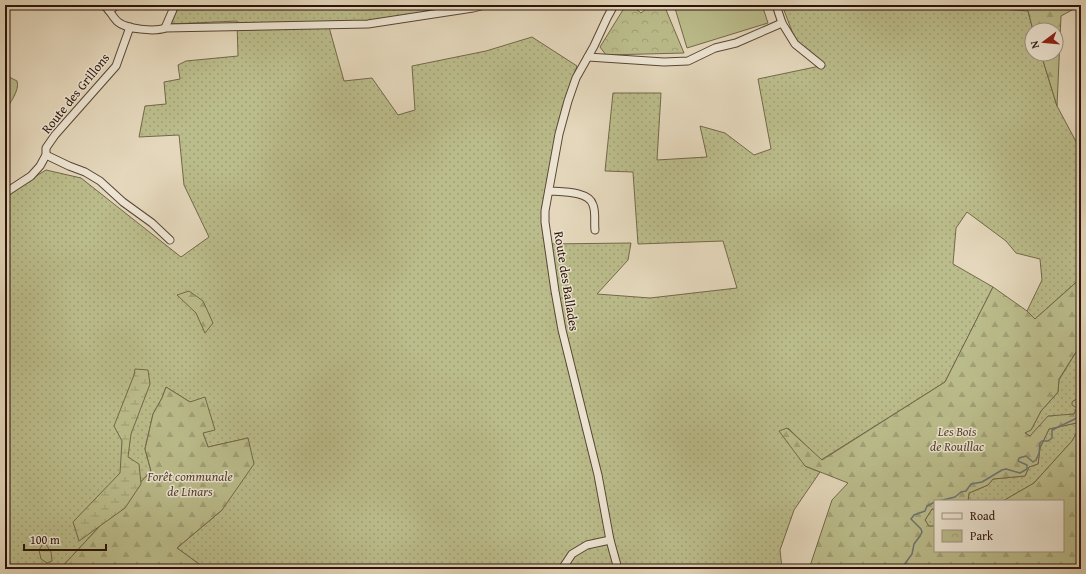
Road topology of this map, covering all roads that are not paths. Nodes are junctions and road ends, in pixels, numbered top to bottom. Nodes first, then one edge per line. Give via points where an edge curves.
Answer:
1 (103, 5) edge
2 (117, 5) edge
3 (175, 5) edge
4 (485, 5) edge
5 (614, 5) edge
6 (776, 5) edge
7 (109, 11) junction
8 (782, 23) junction
9 (130, 27) junction
10 (165, 28) junction
11 (594, 46) junction
12 (588, 57) junction
13 (604, 58) junction
14 (821, 65) dead end
15 (46, 155) junction
16 (550, 191) junction
17 (5, 193) edge
18 (595, 230) dead end
19 (170, 240) dead end
20 (610, 540) junction
21 (562, 569) edge
22 (618, 569) edge

1 - 7 street
2 - 7 street
3 - 10 street
4 - 10 street via 368,24
5 - 11 street, Route des Ballades
6 - 8 street
7 - 9 street via 117,22
8 - 13 street via 688,61
8 - 14 street via 794,44
9 - 10 street via 157,31
9 - 15 street, Route des Grillons via 116,66 55,134 46,148
11 - 12 street, Route des Ballades
11 - 13 street
12 - 13 street
12 - 16 street, Route des Ballades via 576,78 558,134
15 - 17 street, Route des Grillons via 31,176
15 - 19 street via 100,181
16 - 18 street via 581,194 589,198 593,204
16 - 20 street, Route des Ballades via 545,222 555,291 562,330 598,475
20 - 21 street via 587,546 572,554
20 - 22 street, Route des Ballades

